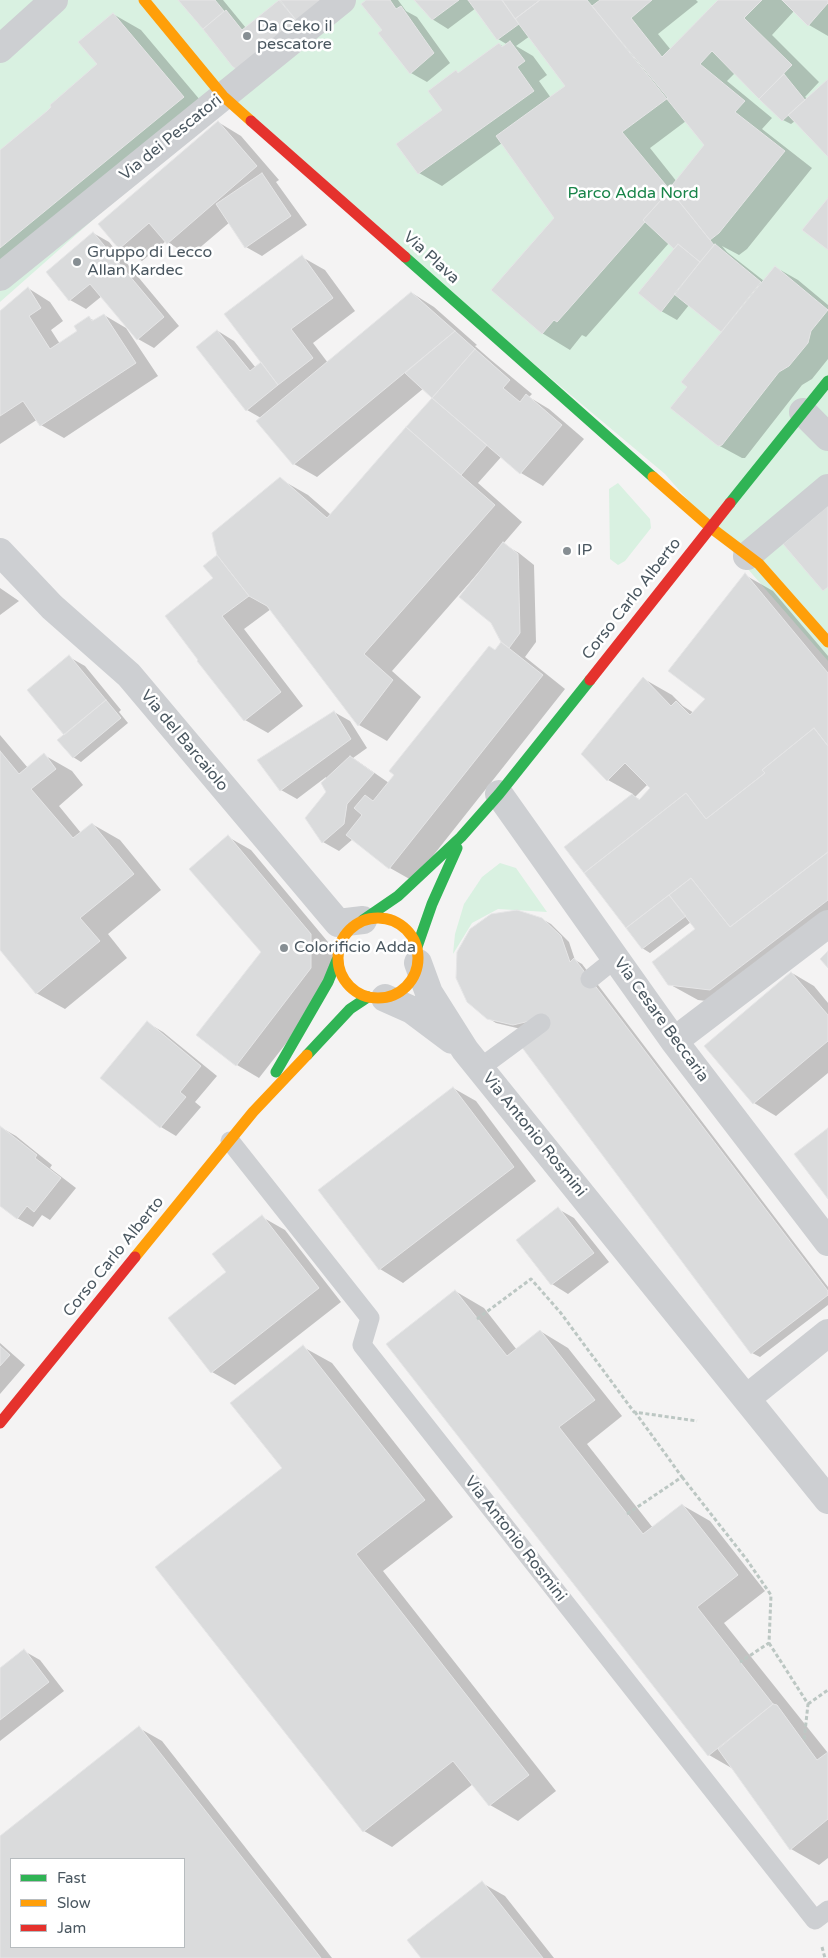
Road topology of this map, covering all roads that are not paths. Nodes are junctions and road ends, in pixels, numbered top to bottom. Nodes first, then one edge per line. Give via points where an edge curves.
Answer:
1 (54, 0) edge
2 (144, 0) edge
3 (342, 0) edge
4 (0, 49) edge
5 (223, 96) junction
6 (0, 277) edge
7 (828, 381) edge
8 (803, 412) junction
9 (828, 437) edge
10 (828, 488) edge
11 (710, 527) junction
12 (0, 552) edge
13 (746, 556) junction
14 (828, 642) edge
15 (499, 794) junction
16 (461, 837) junction
17 (363, 920) junction
18 (828, 924) edge
19 (418, 955) junction
20 (616, 958) junction
21 (337, 960) junction
22 (590, 979) dead end
23 (377, 998) junction
24 (541, 1023) dead end
25 (674, 1041) junction
26 (473, 1059) junction
27 (253, 1112) junction
28 (230, 1141) junction
29 (828, 1242) edge
30 (828, 1333) edge
31 (747, 1398) junction
32 (0, 1423) edge
33 (828, 1500) edge
34 (828, 1910) edge

1 - 4 street
2 - 5 main road, Via Plava
3 - 5 street, Via dei Pescatori
5 - 6 street, Via dei Pescatori
5 - 11 main road, Via Plava
7 - 8 main road, Corso Carlo Alberto
8 - 9 street
8 - 11 main road, Corso Carlo Alberto
10 - 13 street
11 - 13 main road, Via Plava
11 - 15 main road, Corso Carlo Alberto
12 - 17 street, Via del Barcaiolo via 52,607 129,675 338,923
13 - 14 main road, Via Plava via 759,564
15 - 16 main road, Corso Carlo Alberto
15 - 20 street, Via Cesare Beccaria
16 - 17 main road, Corso Carlo Alberto via 398,896
16 - 19 main road, Corso Carlo Alberto via 432,904
17 - 19 main road via 379,917 394,920 409,931
17 - 21 main road via 345,932
18 - 25 street
19 - 23 main road via 413,980 401,992
19 - 26 street, Via Antonio Rosmini via 429,993
20 - 22 lane
20 - 25 street, Via Cesare Beccaria
21 - 23 main road via 342,977 352,990
21 - 27 main road, Corso Carlo Alberto via 328,982
23 - 26 street, Via Antonio Rosmini via 412,1010
23 - 27 main road, Corso Carlo Alberto via 350,1009
24 - 26 lane
25 - 29 street, Via Cesare Beccaria
26 - 31 street, Via Antonio Rosmini
27 - 28 main road, Corso Carlo Alberto
28 - 32 main road, Corso Carlo Alberto
28 - 34 lane, Via Antonio Rosmini via 370,1318 362,1345 815,1920
30 - 31 street
31 - 33 street, Via Antonio Rosmini

